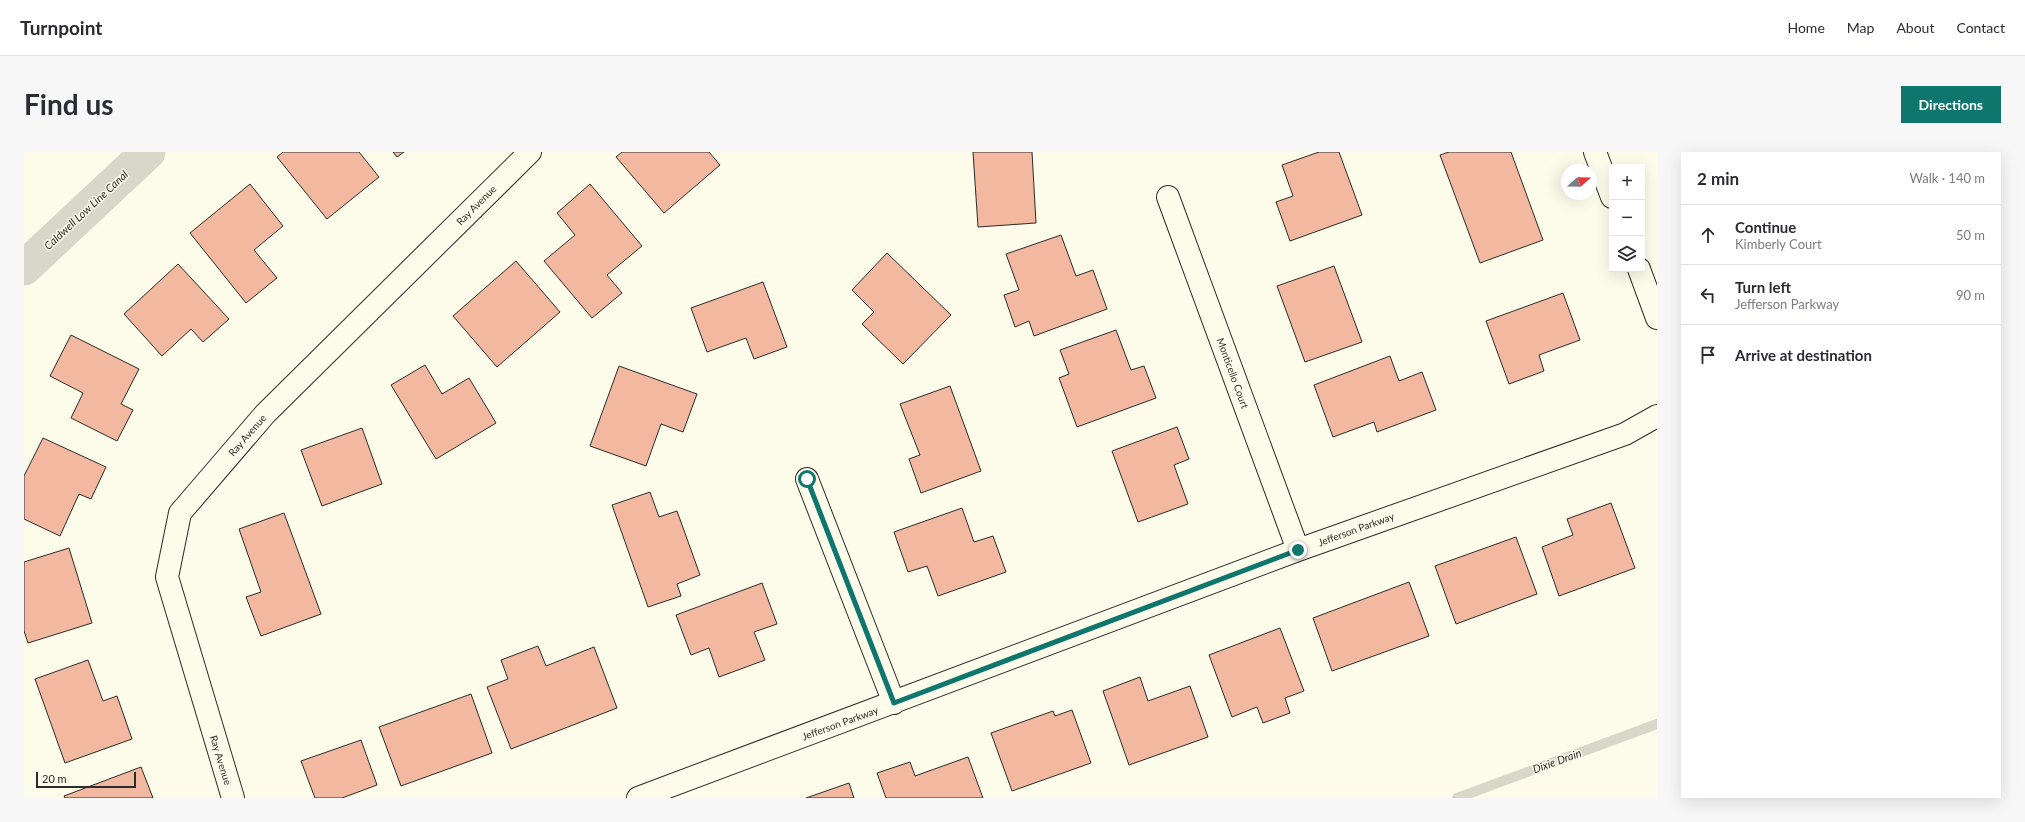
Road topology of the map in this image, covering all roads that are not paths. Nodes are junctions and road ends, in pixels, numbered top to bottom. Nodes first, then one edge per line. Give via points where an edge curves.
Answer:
1 (530, 152) edge
2 (1595, 152) edge
3 (1609, 189) edge
4 (1168, 197) dead end
5 (1640, 272) edge
6 (1657, 318) edge
7 (1657, 416) edge
8 (807, 479) dead end
9 (1298, 550) junction
10 (894, 703) junction
11 (233, 798) edge
12 (638, 798) edge

1 - 11 street, Ray Avenue via 265,414 180,513 167,577
2 - 3 street
4 - 9 street, Monticello Court
5 - 6 street
7 - 9 street, Jefferson Parkway via 1627,432
8 - 10 street
9 - 10 street, Jefferson Parkway
10 - 12 street, Jefferson Parkway

